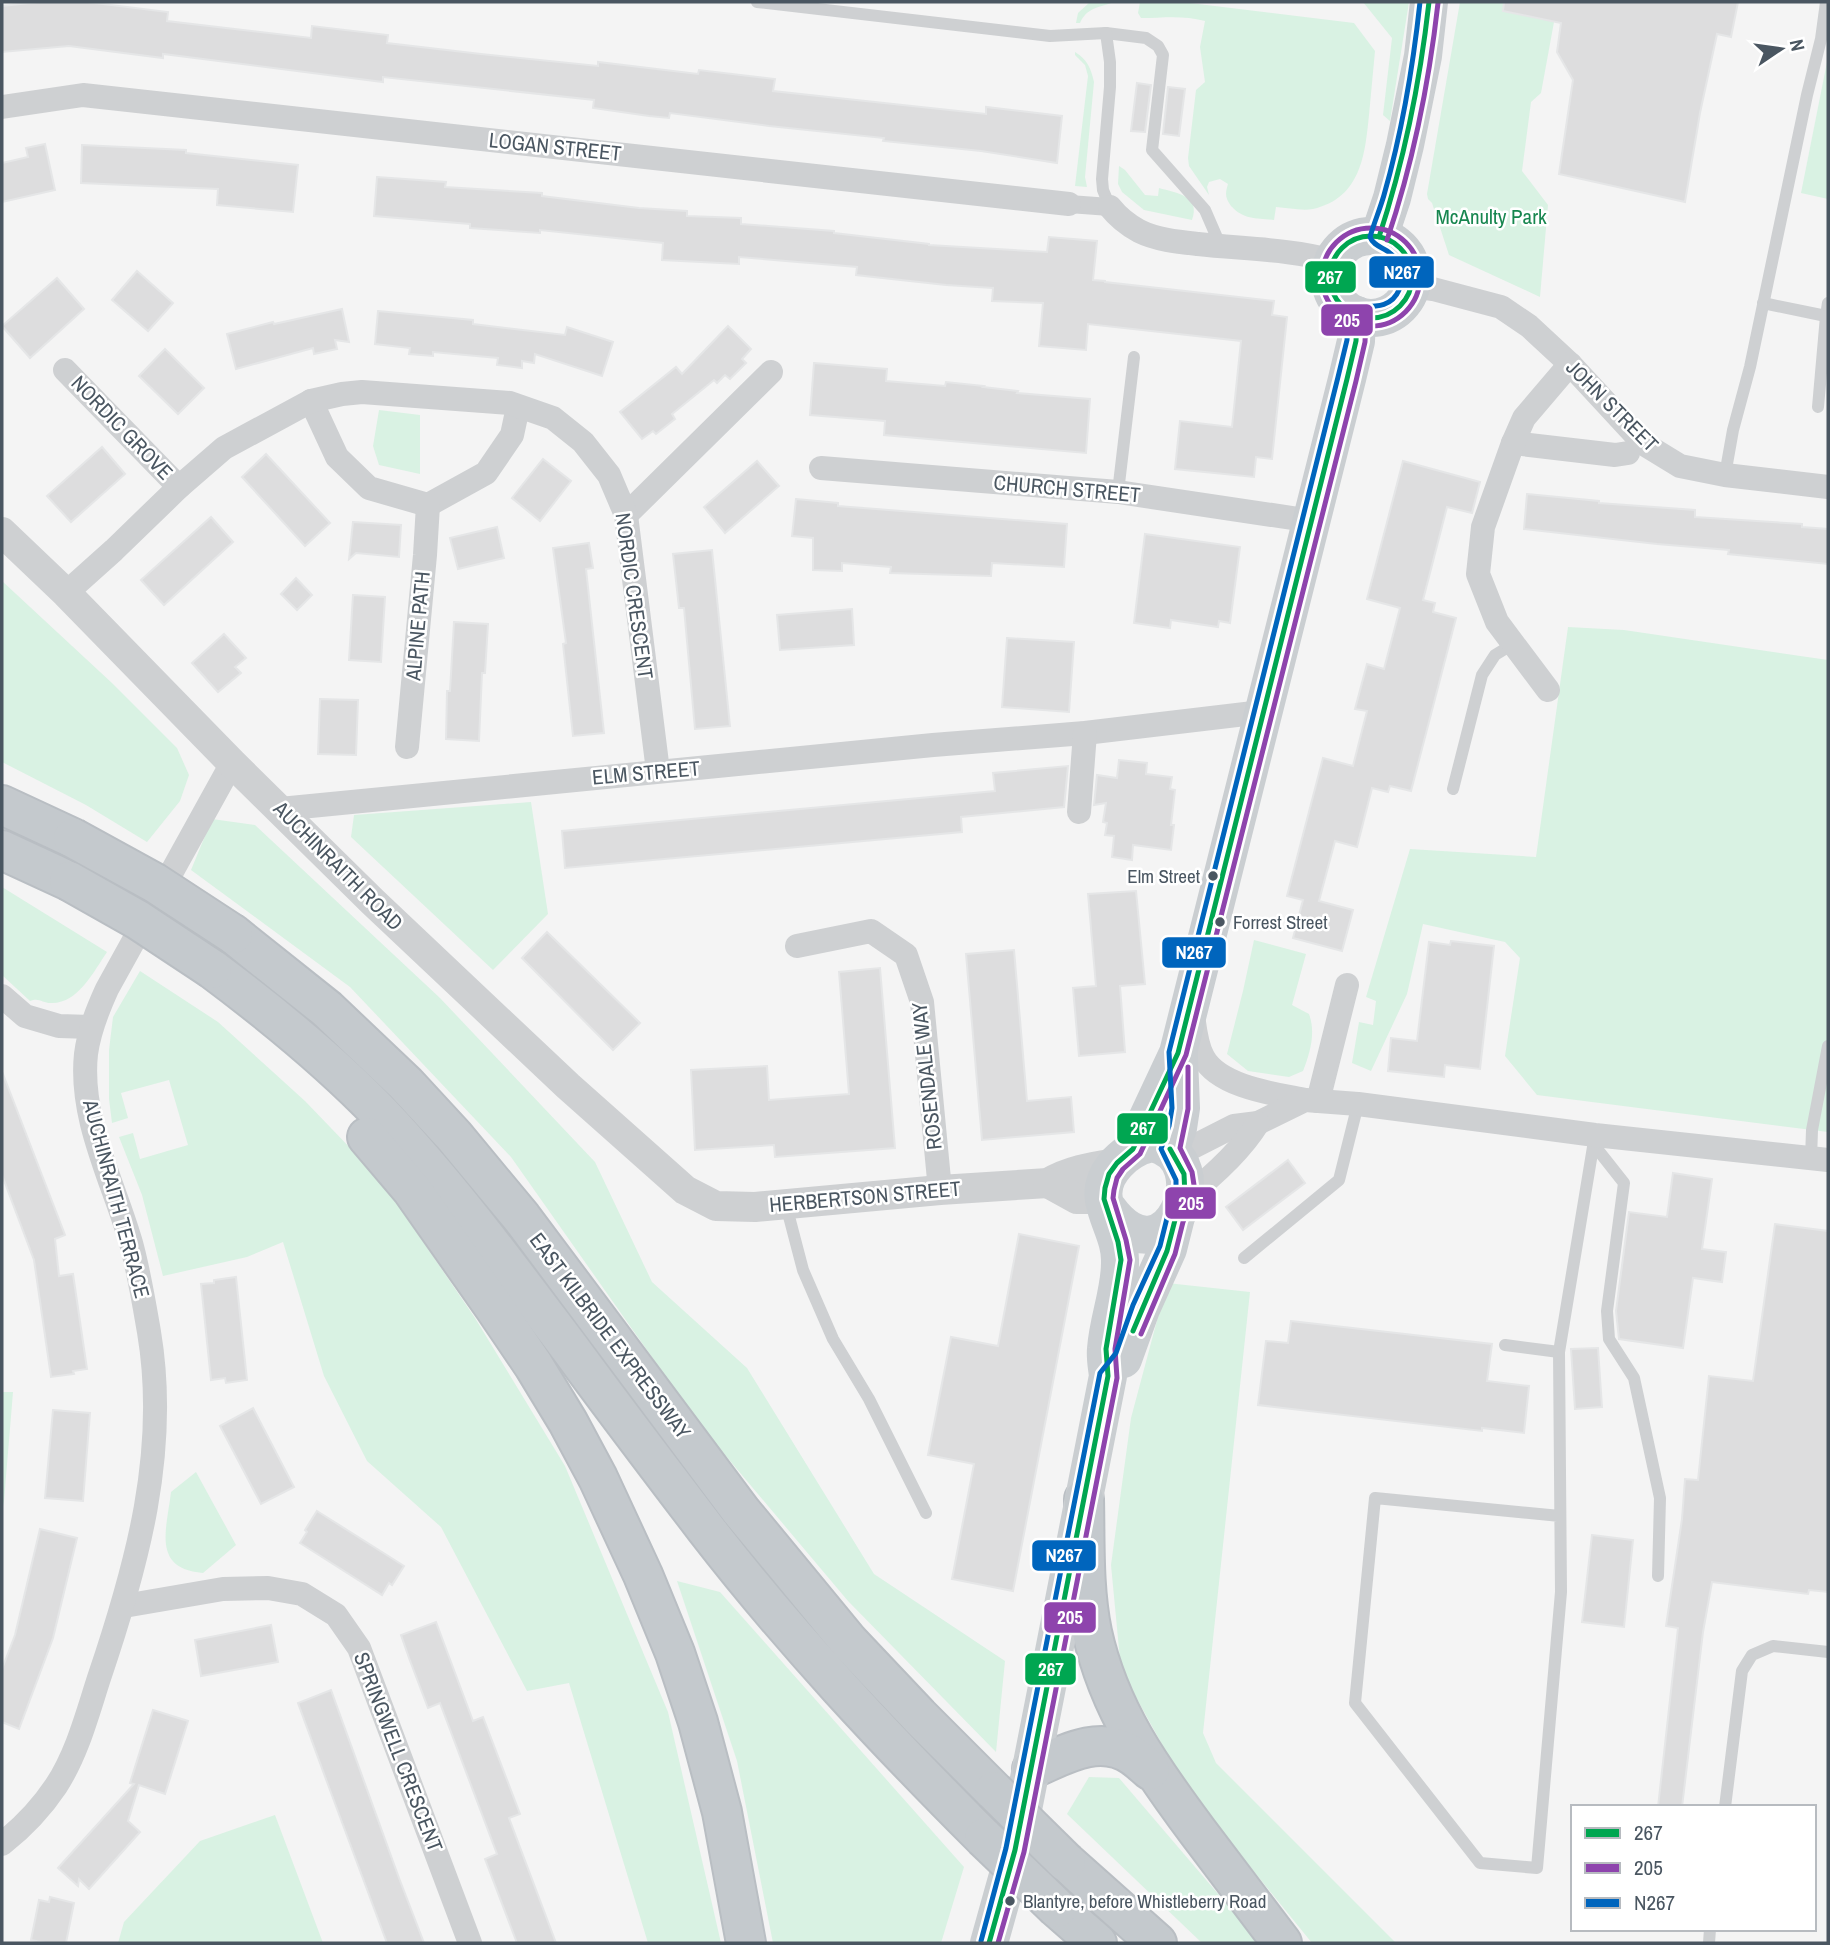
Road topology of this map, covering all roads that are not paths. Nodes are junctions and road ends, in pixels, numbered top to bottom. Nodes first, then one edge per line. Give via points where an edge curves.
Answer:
1 (757, 2) edge
2 (1429, 2) edge
3 (1826, 2) edge
4 (1106, 33) junction
5 (2, 107) edge
6 (1069, 204) joint
7 (1110, 208) junction
8 (1379, 237) junction
9 (1221, 247) junction
10 (1334, 261) junction
11 (1411, 286) junction
12 (1763, 303) junction
13 (1827, 310) edge
14 (1357, 315) junction
15 (1133, 357) dead end
16 (1570, 364) junction
17 (65, 370) dead end
18 (771, 372) dead end
19 (311, 401) junction
20 (518, 407) junction
21 (1818, 407) dead end
22 (1513, 443) junction
23 (1629, 453) dead end
24 (821, 468) dead end
25 (1725, 475) junction
26 (179, 486) junction
27 (1828, 487) edge
28 (1118, 492) junction
29 (428, 505) junction
30 (626, 515) junction
31 (1312, 521) junction
32 (2, 532) edge
33 (66, 593) junction
34 (1513, 645) junction
35 (1548, 690) dead end
36 (1262, 712) junction
37 (1085, 733) junction
38 (407, 747) dead end
39 (232, 763) junction
40 (658, 771) junction
41 (1453, 789) dead end
42 (2, 805) edge
43 (280, 808) junction
44 (1079, 812) dead end
45 (2, 850) edge
46 (797, 946) dead end
47 (1347, 985) dead end
48 (2, 996) edge
49 (1191, 1000) junction
50 (279, 1021) junction
51 (90, 1027) junction
52 (1828, 1046) edge
53 (1311, 1101) junction
54 (1357, 1104) junction
55 (1258, 1123) junction
56 (1594, 1140) junction
57 (1149, 1154) junction
58 (1820, 1159) edge
59 (1048, 1182) junction
60 (940, 1189) junction
61 (685, 1190) joint
62 (1106, 1204) junction
63 (786, 1205) junction
64 (1180, 1208) junction
65 (1244, 1258) dead end
66 (1504, 1345) dead end
67 (1559, 1352) junction
68 (1108, 1376) junction
69 (1084, 1499) junction
70 (926, 1513) dead end
71 (1560, 1516) junction
72 (1658, 1576) dead end
73 (124, 1606) junction
74 (1828, 1652) edge
75 (1032, 1769) junction
76 (1154, 1773) junction
77 (1725, 1805) edge
78 (2, 1844) edge
79 (470, 1943) edge
80 (746, 1943) edge
81 (989, 1943) edge
82 (1097, 1943) edge
83 (1157, 1943) edge
84 (1282, 1943) edge

1 - 4 lane via 1050,36
2 - 8 main road via 1405,145
3 - 12 lane
4 - 7 lane via 1110,87 1102,179
4 - 9 lane via 1146,38 1163,55 1152,150 1205,210
5 - 6 street, LOGAN STREET via 83,95
6 - 7 street, LOGAN STREET
7 - 9 street via 1142,232
8 - 10 main road via 1347,244
8 - 11 main road via 1406,255
9 - 10 street
10 - 14 main road via 1335,295
11 - 14 main road via 1393,311 1380,317
11 - 16 street, JOHN STREET via 1501,307
12 - 13 lane
12 - 25 lane
13 - 21 lane
14 - 31 main road via 1356,341
15 - 28 lane
16 - 22 street via 1524,418
16 - 25 street, JOHN STREET via 1644,444 1680,466
17 - 26 street, NORDIC GROVE
18 - 30 street
19 - 20 street, NORDIC CRESCENT via 362,393
19 - 26 street, NORDIC CRESCENT via 223,448
19 - 29 street via 337,457 369,488
20 - 29 street via 512,435 486,472
20 - 30 street, NORDIC CRESCENT via 553,418 583,442 609,475
22 - 23 street
22 - 34 street via 1483,527 1478,574 1497,622
24 - 28 street, CHURCH STREET
25 - 27 street, JOHN STREET
26 - 33 street, NORDIC CRESCENT
28 - 31 street, CHURCH STREET
29 - 38 street, ALPINE PATH
30 - 40 street, NORDIC CRESCENT
31 - 36 main road
32 - 33 street, AUCHINRAITH ROAD
33 - 39 street, AUCHINRAITH ROAD
34 - 35 street
34 - 41 lane via 1495,655 1482,675
36 - 37 street, ELM STREET
36 - 49 main road
37 - 40 street, ELM STREET
37 - 44 street
39 - 43 street, AUCHINRAITH ROAD
39 - 51 street, AUCHINRAITH TERRACE
40 - 43 street, ELM STREET
42 - 83 highway, EAST KILBRIDE EXPRESSWAY, bridge via 155,883 233,934 327,1009 407,1084 522,1218 741,1511 849,1642 1066,1862
43 - 61 street, AUCHINRAITH ROAD via 568,1086
45 - 50 highway, EAST KILBRIDE EXPRESSWAY, bridge via 138,920
46 - 60 street, ROSENDALE WAY via 871,931 906,955 922,1002
47 - 53 street
48 - 51 street via 25,1016 59,1026
49 - 53 street via 1197,1042 1210,1068 1235,1083
49 - 57 main road via 1178,1053 1178,1128
50 - 80 highway via 354,1122 412,1190 494,1307 534,1366 598,1478 675,1653 698,1722 722,1812
50 - 82 highway, EAST KILBRIDE EXPRESSWAY, bridge via 370,1104 425,1163 801,1646 984,1838
51 - 73 street, AUCHINRAITH TERRACE via 86,1082 90,1111 132,1246 149,1333 155,1403 146,1511
52 - 58 lane via 1812,1130
53 - 54 street
53 - 55 street
54 - 56 street
54 - 65 lane via 1339,1181
55 - 57 street via 1234,1126
55 - 64 street via 1247,1141
56 - 58 street
56 - 67 lane
56 - 72 lane via 1624,1183 1608,1311 1609,1339 1634,1378 1660,1498
57 - 59 street, HERBERTSON STREET via 1063,1174
57 - 62 main road via 1109,1174
57 - 64 main road via 1185,1179
59 - 60 street, HERBERTSON STREET
59 - 62 street via 1077,1199
60 - 63 street, HERBERTSON STREET
61 - 63 street, HERBERTSON STREET via 716,1206
62 - 64 main road via 1128,1231 1149,1234 1168,1226
62 - 68 main road via 1121,1260 1106,1349
63 - 70 lane via 803,1270 832,1339 869,1399
64 - 68 main road via 1124,1358
66 - 67 lane
67 - 71 lane
68 - 69 main road
69 - 75 main road
69 - 76 highway via 1086,1592 1092,1631 1114,1701
71 - 71 lane via 1561,1592 1537,1868 1480,1863 1355,1703 1375,1498
73 - 78 street, AUCHINRAITH TERRACE via 74,1752 56,1786
73 - 79 street, SPRINGWELL CRESCENT via 223,1588 268,1588 302,1594 336,1615 359,1648
74 - 77 lane via 1773,1646 1752,1655 1742,1671
75 - 76 highway via 1098,1746 1131,1754
75 - 81 main road
76 - 84 highway

